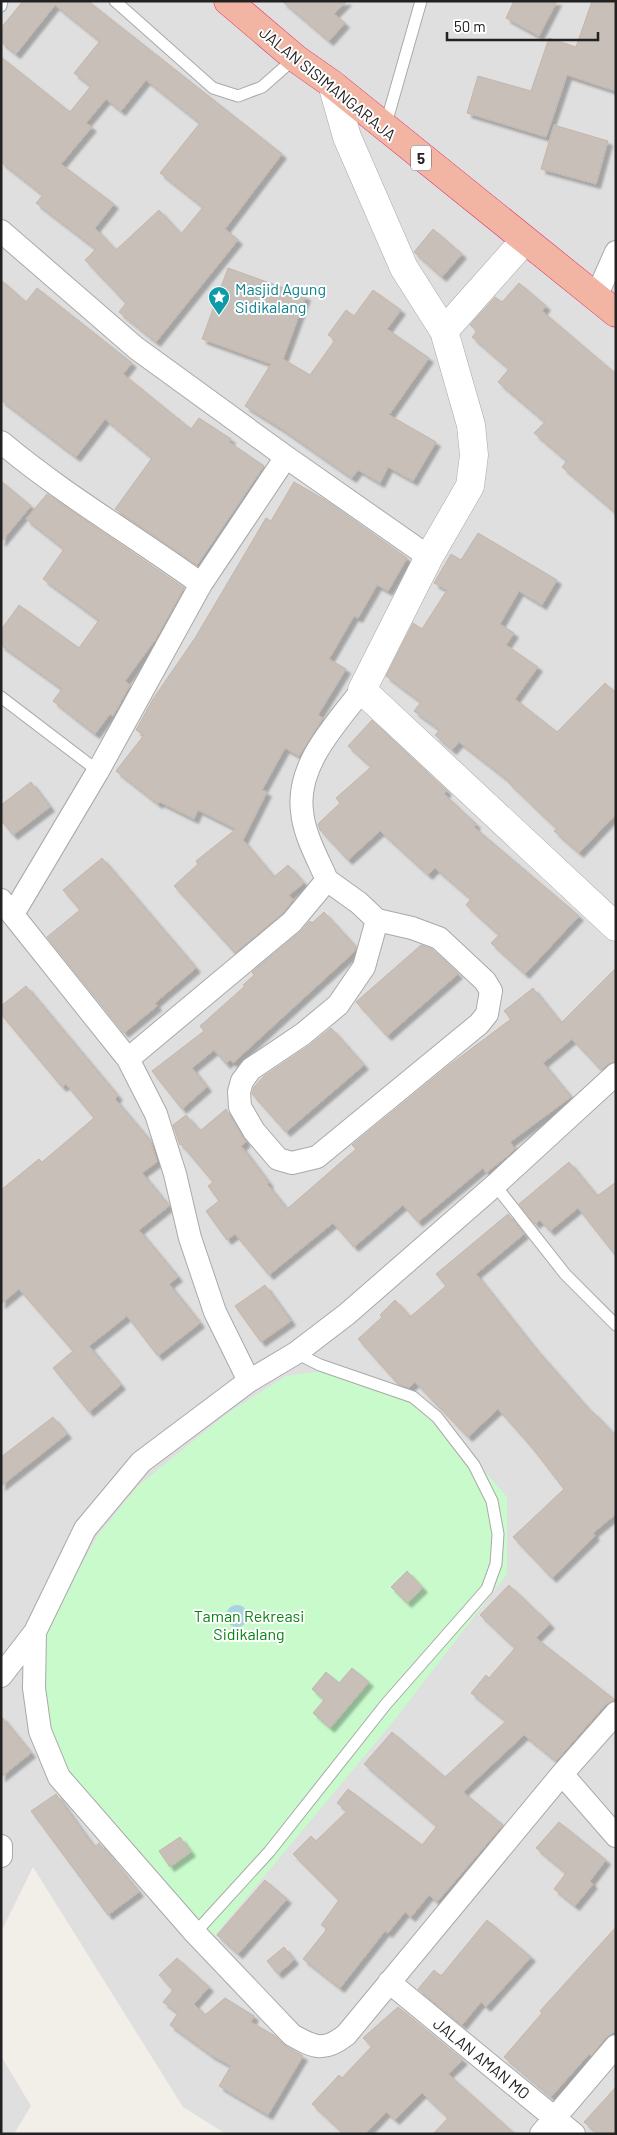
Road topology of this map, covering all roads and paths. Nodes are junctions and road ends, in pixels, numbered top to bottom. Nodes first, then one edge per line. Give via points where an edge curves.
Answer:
1 (2, 1) edge
2 (115, 1) edge
3 (228, 1) edge
4 (421, 1) edge
5 (1, 6) edge
6 (295, 58) junction
7 (332, 84) junction
8 (385, 129) junction
9 (1, 231) edge
10 (524, 241) junction
11 (616, 252) edge
12 (606, 305) edge
13 (444, 331) junction
14 (1, 442) edge
15 (286, 457) junction
16 (429, 557) junction
17 (201, 584) junction
18 (362, 690) junction
19 (1, 697) edge
20 (98, 771) junction
21 (328, 880) junction
22 (7, 907) edge
23 (377, 920) junction
24 (616, 927) edge
25 (128, 1059) junction
26 (616, 1074) edge
27 (495, 1185) junction
28 (616, 1325) edge
29 (296, 1353) junction
30 (249, 1381) junction
31 (35, 1632) junction
32 (1, 1676) edge
33 (616, 1713) edge
34 (562, 1774) junction
35 (616, 1836) edge
36 (1, 1846) edge
37 (1, 1856) edge
38 (195, 1933) junction
39 (389, 1982) junction
40 (616, 2046) edge
41 (548, 2126) edge
42 (574, 2134) edge

1 - 5 lane
2 - 6 lane via 212,88 238,96 262,87
3 - 6 highway, JALAN SISIMANGARAJA / 5
4 - 8 lane
6 - 7 highway, JALAN SISIMANGARAJA / 5
7 - 8 highway, JALAN SISIMANGARAJA / 5
7 - 13 street via 347,137 388,234 404,268
8 - 10 highway, JALAN SISIMANGARAJA / 5
9 - 15 street via 136,348
10 - 12 highway, JALAN SISIMANGARAJA / 5
10 - 13 street
11 - 12 street
13 - 16 street via 471,425 474,455 470,486
14 - 17 street via 84,505
15 - 16 street
15 - 17 street
16 - 18 street
17 - 20 street
18 - 21 street via 320,746 303,786 302,812
18 - 24 street
19 - 20 lane
20 - 22 street
21 - 23 street
21 - 25 street via 292,922
22 - 25 street
23 - 23 street via 364,967 338,1006 250,1069 242,1081 240,1107 254,1132 278,1159 292,1163 317,1156 479,1024 487,1014 491,991 485,981 439,938
25 - 30 street via 156,1114 190,1238 215,1312
26 - 27 street
27 - 28 lane via 565,1274
27 - 29 street via 347,1314
29 - 30 street
29 - 38 lane via 320,1365 414,1397 437,1417 474,1465 492,1501 498,1534 496,1564 487,1589 386,1704 269,1852
30 - 31 street via 141,1462 84,1529
31 - 32 street
31 - 38 street via 34,1688 40,1731 59,1777
33 - 34 street
34 - 35 street
34 - 39 street
36 - 37 street
38 - 39 street via 292,2035 306,2043 322,2047 334,2045
39 - 41 street, JALAN AMAN MO
40 - 41 street
41 - 42 street, JALAN AMAN MO

